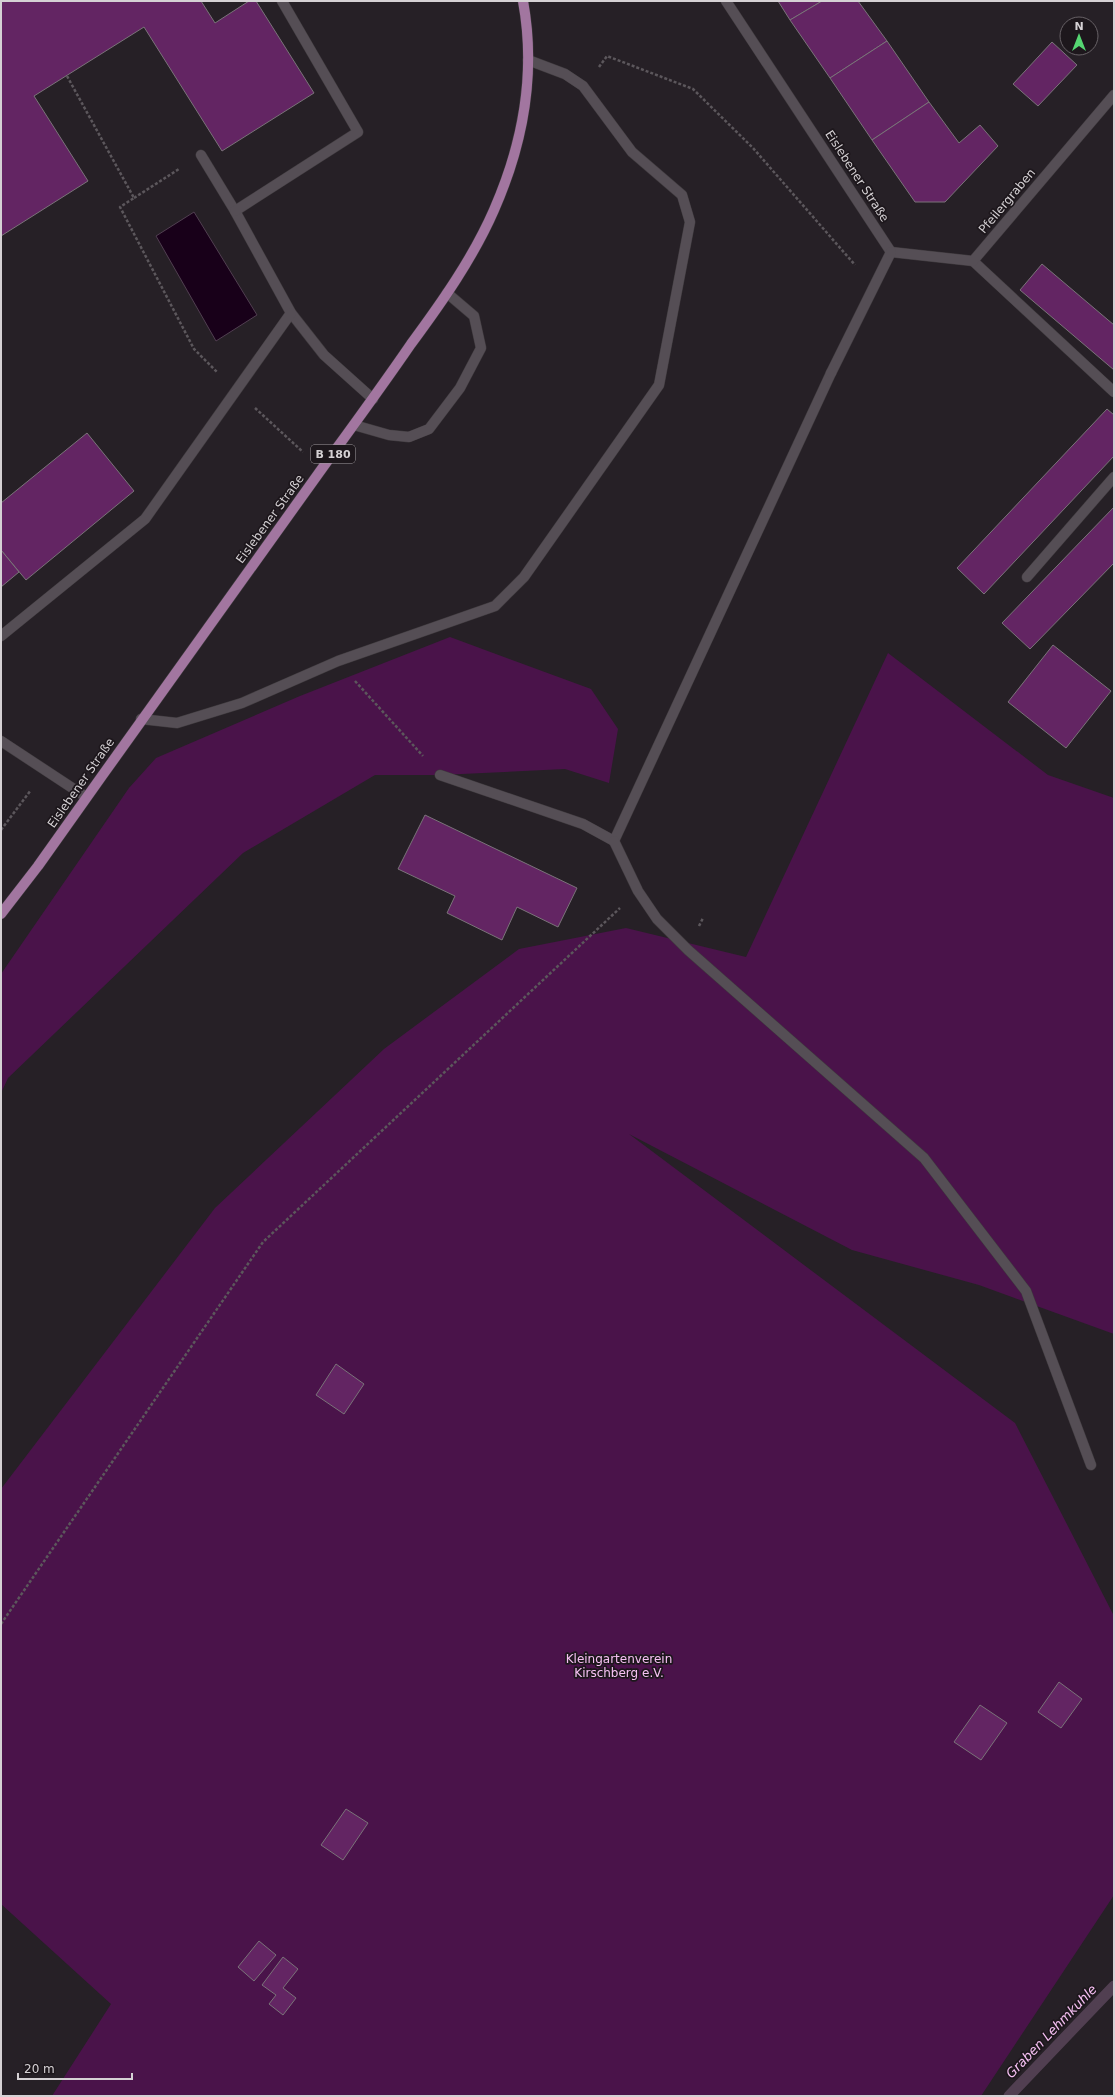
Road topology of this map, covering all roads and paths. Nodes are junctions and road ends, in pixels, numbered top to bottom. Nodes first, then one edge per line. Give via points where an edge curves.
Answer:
1 (282, 1) edge
2 (523, 1) edge
3 (726, 1) edge
4 (528, 60) junction
5 (67, 76) dead end
6 (584, 86) junction
7 (1114, 95) edge
8 (201, 155) joint
9 (134, 198) junction
10 (235, 211) junction
11 (891, 252) junction
12 (973, 261) junction
13 (873, 286) junction
14 (447, 293) junction
15 (291, 313) junction
16 (236, 391) junction
17 (1114, 392) edge
18 (373, 398) junction
19 (354, 425) junction
20 (322, 470) junction
21 (1114, 477) edge
22 (1027, 577) dead end
23 (1, 636) edge
24 (338, 662) junction
25 (141, 719) junction
26 (1, 740) edge
27 (46, 770) junction
28 (440, 775) joint
29 (86, 797) junction
30 (1, 830) edge
31 (614, 841) junction
32 (638, 892) junction
33 (1, 914) edge
34 (1091, 1465) dead end
35 (1, 1624) edge

1 - 10 street via 358,132
2 - 4 main road, Eislebener Straße / B 180
3 - 11 street, Eislebener Straße
4 - 6 street via 565,74
4 - 14 main road, Eislebener Straße / B 180 via 526,98 506,178 474,250
5 - 9 path
6 - 13 path via 608,56 693,89 753,148
6 - 24 street via 632,152 682,195 690,222 659,385 524,577 495,606
7 - 12 street, Pfeilergraben
8 - 9 path
8 - 10 street
9 - 16 path via 120,206 194,349
10 - 15 street
11 - 12 street
11 - 13 street
12 - 17 street
13 - 31 street
14 - 18 main road, Eislebener Straße / B 180
14 - 19 street via 474,316 481,348 460,388 428,429 409,436 389,435
15 - 16 street
15 - 18 street via 324,355
16 - 20 path
16 - 23 street via 144,519
18 - 19 main road, Eislebener Straße / B 180
19 - 20 main road, Eislebener Straße / B 180
20 - 25 main road, Eislebener Straße / B 180
21 - 22 street
24 - 25 street via 242,703 177,723
24 - 28 path
25 - 29 main road, Eislebener Straße / B 180
26 - 27 street
27 - 29 street
27 - 30 path
28 - 31 street via 583,824
29 - 33 main road, Eislebener Straße / B 180
31 - 32 street
32 - 34 street via 657,919 688,950 924,1158 1026,1291
32 - 35 path via 263,1242

